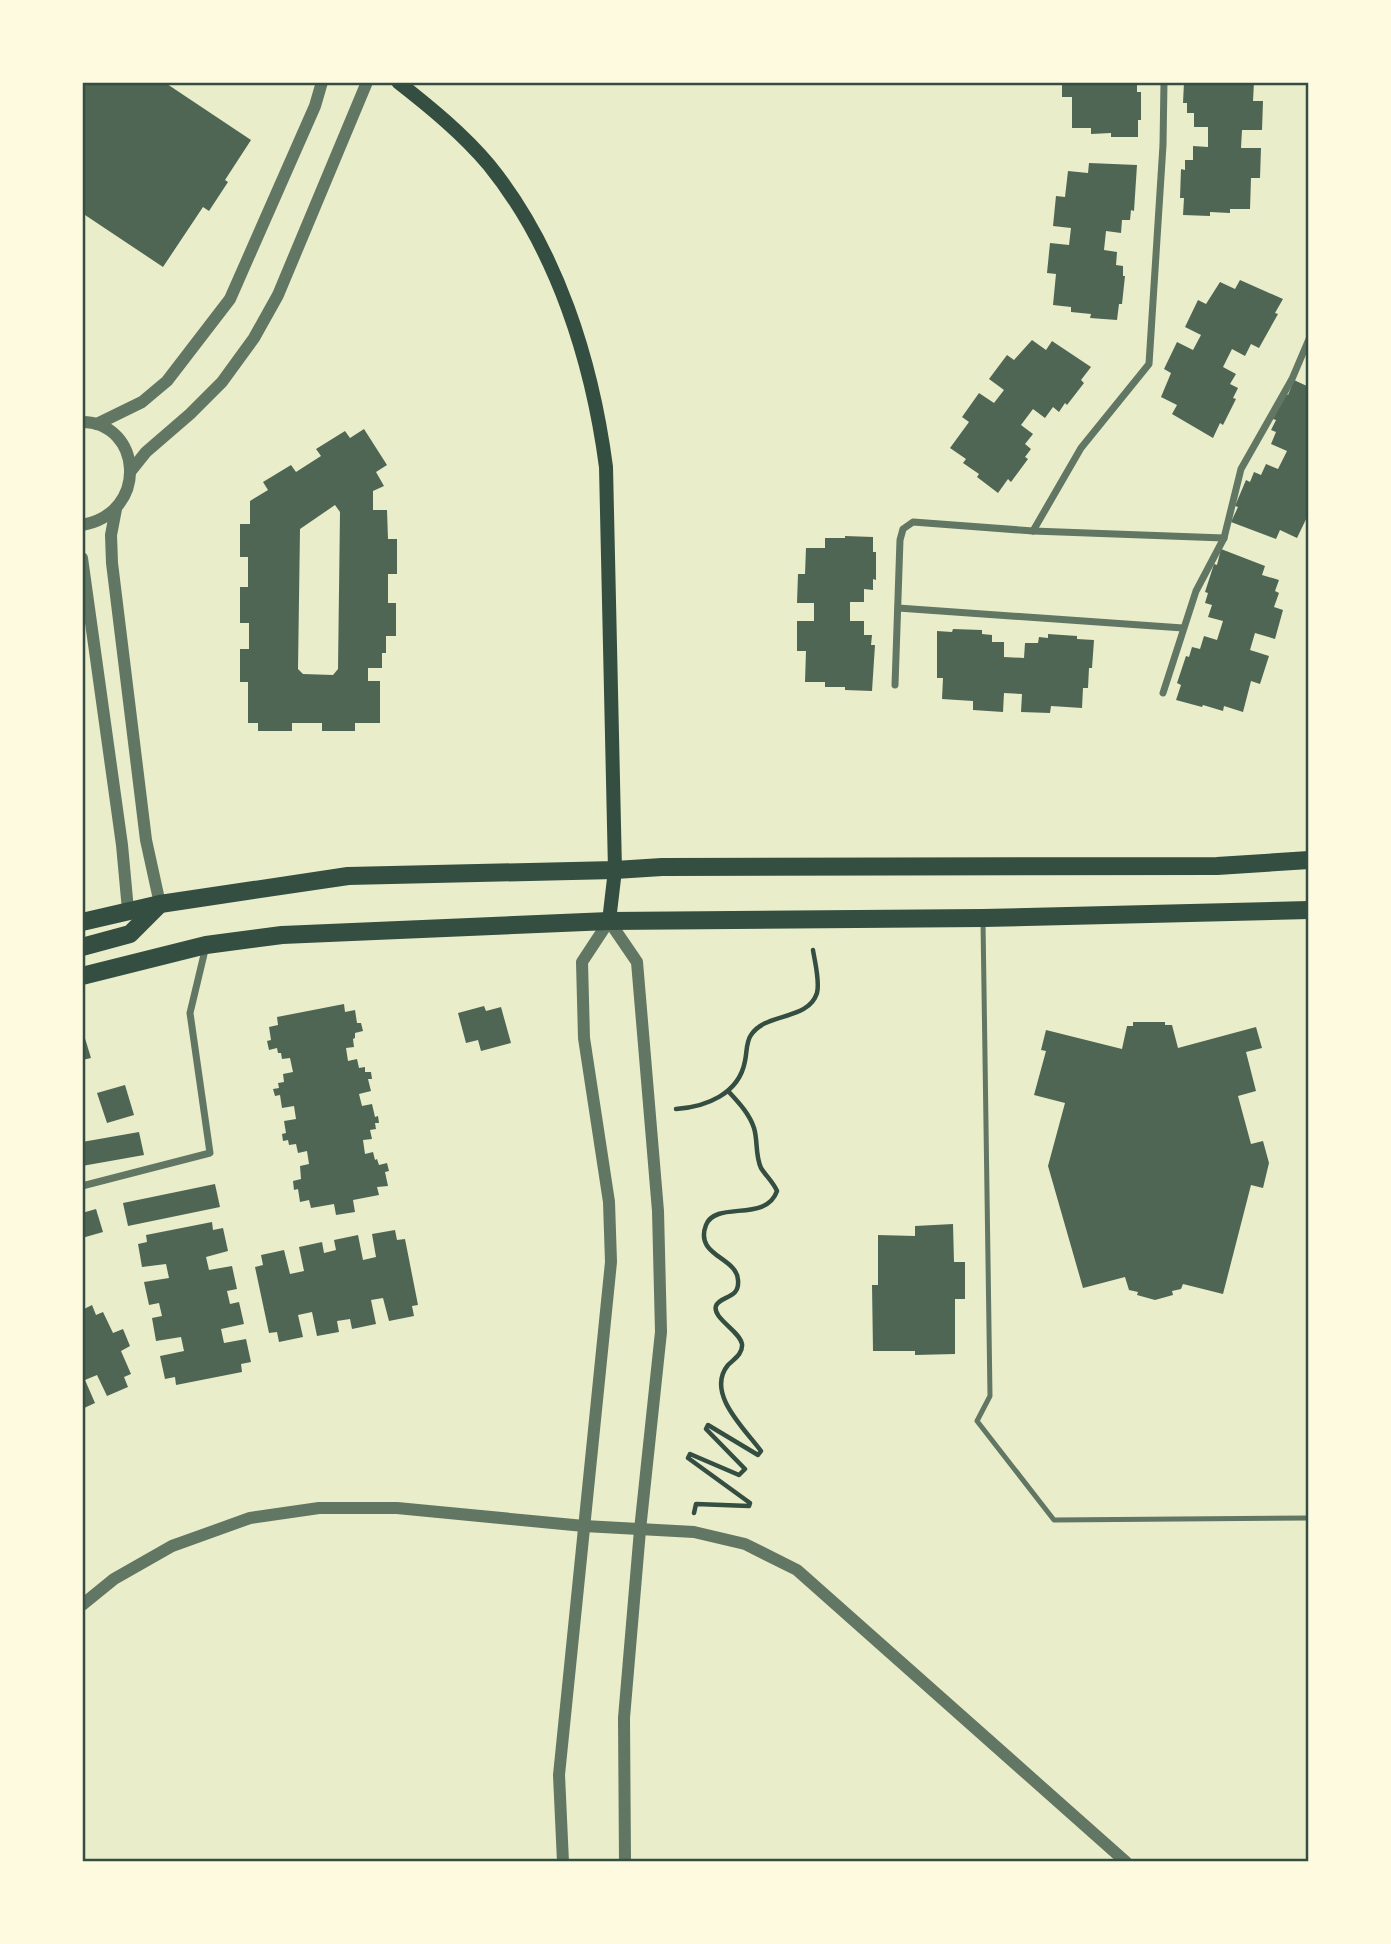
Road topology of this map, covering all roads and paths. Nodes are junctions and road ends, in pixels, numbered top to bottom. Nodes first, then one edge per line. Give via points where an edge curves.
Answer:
1 (322, 82) edge
2 (367, 82) edge
3 (398, 82) edge
4 (1164, 82) edge
5 (1309, 338) edge
6 (87, 421) edge
7 (131, 472) junction
8 (116, 509) junction
9 (82, 525) edge
10 (1033, 531) junction
11 (1224, 538) junction
12 (82, 558) edge
13 (898, 608) junction
14 (1183, 628) junction
15 (895, 685) dead end
16 (1163, 693) dead end
17 (1309, 860) edge
18 (615, 870) junction
19 (160, 904) junction
20 (128, 910) junction
21 (1309, 910) edge
22 (982, 918) junction
23 (609, 920) junction
24 (82, 922) edge
25 (206, 945) junction
26 (82, 947) edge
27 (813, 950) dead end
28 (82, 976) edge
29 (728, 1091) junction
30 (676, 1109) dead end
31 (82, 1186) edge
32 (694, 1513) dead end
33 (1309, 1518) edge
34 (584, 1526) junction
35 (640, 1530) junction
36 (82, 1605) edge
37 (563, 1862) edge
38 (625, 1862) edge
39 (1126, 1862) edge

1 - 6 street via 230,299 167,381 142,401
2 - 7 street via 278,295 254,338 222,382 146,452
3 - 18 main road via 488,163 522,209 561,292 590,376 606,467
4 - 10 street via 1149,364 1081,449
5 - 11 street via 1292,379 1241,469
6 - 7 street via 116,437
7 - 8 street
8 - 9 street via 106,518
8 - 19 street via 112,563 146,839
10 - 11 street
10 - 13 street via 913,522 903,528 900,540
11 - 14 street via 1196,591
12 - 20 street
13 - 14 street
13 - 15 street
14 - 16 street
17 - 18 main road via 1217,866
18 - 19 main road via 348,876
18 - 23 main road
19 - 20 main road
19 - 26 main road via 130,934
20 - 24 main road
21 - 22 main road
22 - 23 main road
22 - 33 lane via 990,1396 977,1421 1054,1520
23 - 25 main road via 282,935
23 - 34 street via 582,962 584,1038 609,1202 611,1262
23 - 35 street via 637,962 657,1211 661,1332
25 - 28 main road
25 - 31 street via 190,1013 210,1153
27 - 29 path via 817,994 801,1011 759,1026 750,1036 745,1063
29 - 30 path via 704,1105
29 - 32 path via 747,1113 762,1170 777,1191 767,1206 721,1213 705,1226 705,1242 712,1253 733,1267 738,1280 733,1294 715,1307 741,1340 742,1348 721,1374 719,1387 761,1451 758,1455 708,1425 706,1429 745,1469 739,1475 690,1454 688,1458 750,1503 696,1504
34 - 35 street
34 - 36 street via 397,1508 318,1508 250,1518 172,1546 114,1579
34 - 37 street via 559,1775
35 - 38 street via 624,1718
35 - 39 street via 694,1532 745,1544 797,1570

